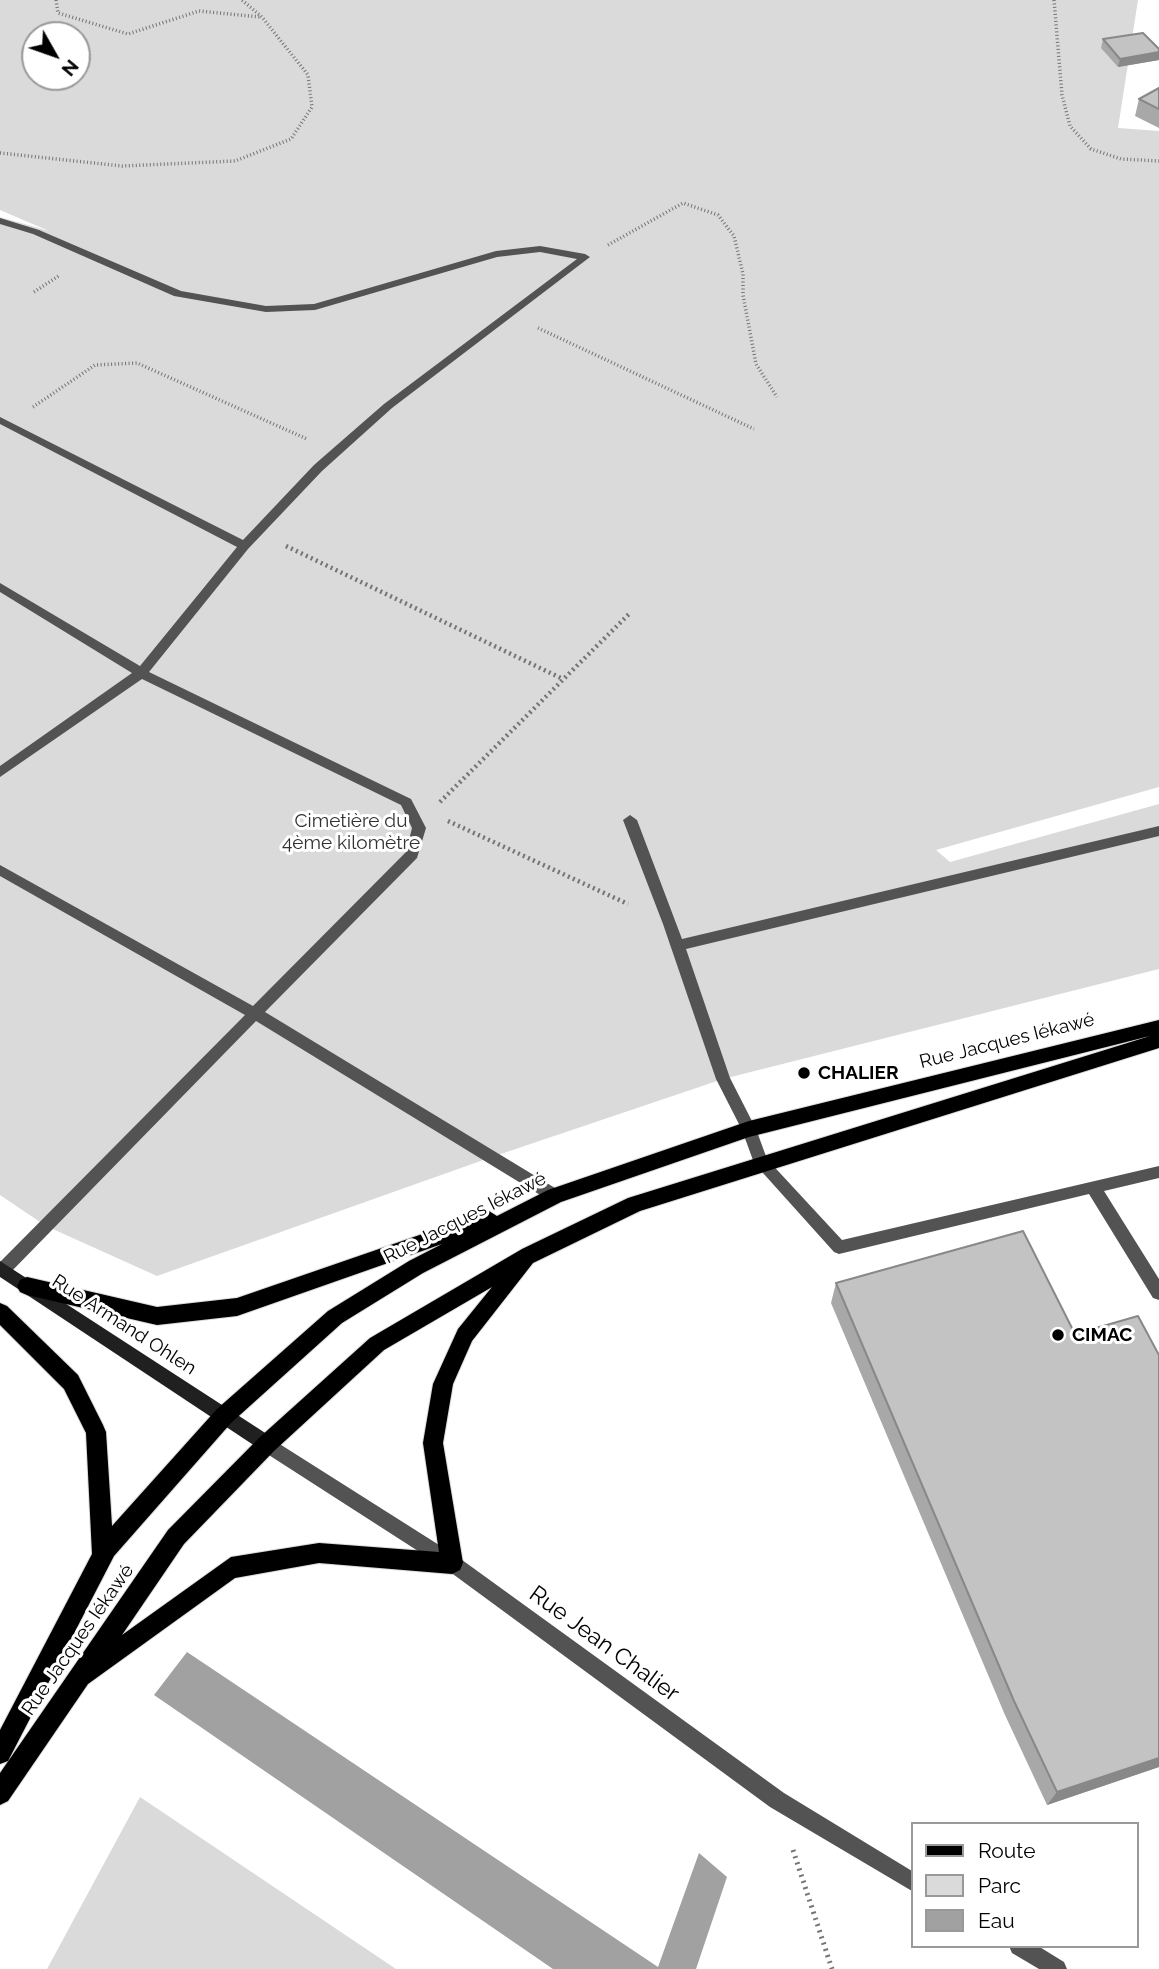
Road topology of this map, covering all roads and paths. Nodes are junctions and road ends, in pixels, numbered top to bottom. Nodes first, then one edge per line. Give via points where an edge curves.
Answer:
1 (57, 0) edge
2 (243, 0) edge
3 (1054, 0) edge
4 (262, 17) junction
5 (0, 153) edge
6 (1159, 161) edge
7 (0, 221) edge
8 (585, 257) junction
9 (509, 314) junction
10 (777, 397) dead end
11 (0, 420) edge
12 (754, 429) dead end
13 (24, 433) junction
14 (337, 452) junction
15 (257, 532) junction
16 (244, 546) junction
17 (0, 587) edge
18 (631, 612) dead end
19 (141, 674) junction
20 (563, 679) junction
21 (0, 772) edge
22 (406, 802) junction
23 (429, 813) junction
24 (630, 820) dead end
25 (1159, 831) edge
26 (0, 870) edge
27 (670, 924) junction
28 (677, 946) junction
29 (256, 1014) junction
30 (1159, 1027) edge
31 (1159, 1041) edge
32 (748, 1129) junction
33 (761, 1163) junction
34 (1159, 1172) edge
35 (1093, 1187) junction
36 (555, 1196) junction
37 (529, 1255) junction
38 (1, 1269) edge
39 (27, 1286) junction
40 (1159, 1293) edge
41 (0, 1312) edge
42 (224, 1416) junction
43 (267, 1444) junction
44 (103, 1555) junction
45 (452, 1563) junction
46 (77, 1681) junction
47 (0, 1752) edge
48 (0, 1793) edge
49 (777, 1800) junction
50 (911, 1881) edge
51 (1022, 1948) edge
52 (832, 1969) edge
53 (1057, 1969) edge

1 - 4 path via 58,13 128,34 199,10
2 - 4 path
3 - 6 path via 1062,95 1070,126 1091,149 1121,159
4 - 5 path via 308,75 312,107 291,139 235,161 122,166
7 - 8 street via 178,294 266,309 316,307 496,254 540,249
8 - 9 street
8 - 10 path via 683,203 718,215 734,236 756,364
9 - 12 path
9 - 14 street via 388,406
11 - 13 street
13 - 14 path via 17,418 95,365 137,363
13 - 16 street
14 - 15 street
15 - 16 street
15 - 20 path
16 - 19 street
17 - 19 street
18 - 20 path
19 - 21 street
19 - 22 street
20 - 23 path
22 - 23 path
22 - 29 street via 419,828 412,854
23 - 27 path
24 - 27 street
25 - 28 street
26 - 29 street
27 - 28 street
28 - 32 street via 723,1080
29 - 36 street
29 - 38 street
30 - 32 main road, Rue Jacques Iékawé
31 - 33 main road, Rue Jacques Iékawé
32 - 33 street
32 - 36 main road, Rue Jacques Iékawé
33 - 35 street via 839,1247
33 - 37 main road, Rue Jacques Iékawé via 635,1204
34 - 35 street
35 - 40 street
36 - 39 main road via 237,1307 157,1316
36 - 42 main road, Rue Jacques Iékawé via 415,1267 335,1317
37 - 43 main road, Rue Jacques Iékawé via 377,1344
37 - 45 main road via 465,1335 443,1384 433,1443
38 - 39 main road, Rue Armand Ohlen
39 - 42 main road, Rue Armand Ohlen
41 - 44 main road via 71,1382 96,1433
42 - 43 main road, Rue Armand Ohlen
42 - 44 main road, Rue Jacques Iékawé
43 - 45 street, Rue Jean Chalier
43 - 46 main road, Rue Jacques Iékawé via 176,1537
44 - 47 main road, Rue Jacques Iékawé
45 - 46 main road via 319,1553 231,1568
45 - 49 street, Rue Jean Chalier
46 - 48 main road, Rue Jacques Iékawé
49 - 50 street, Rue Jean Chalier
49 - 52 path
51 - 53 street

